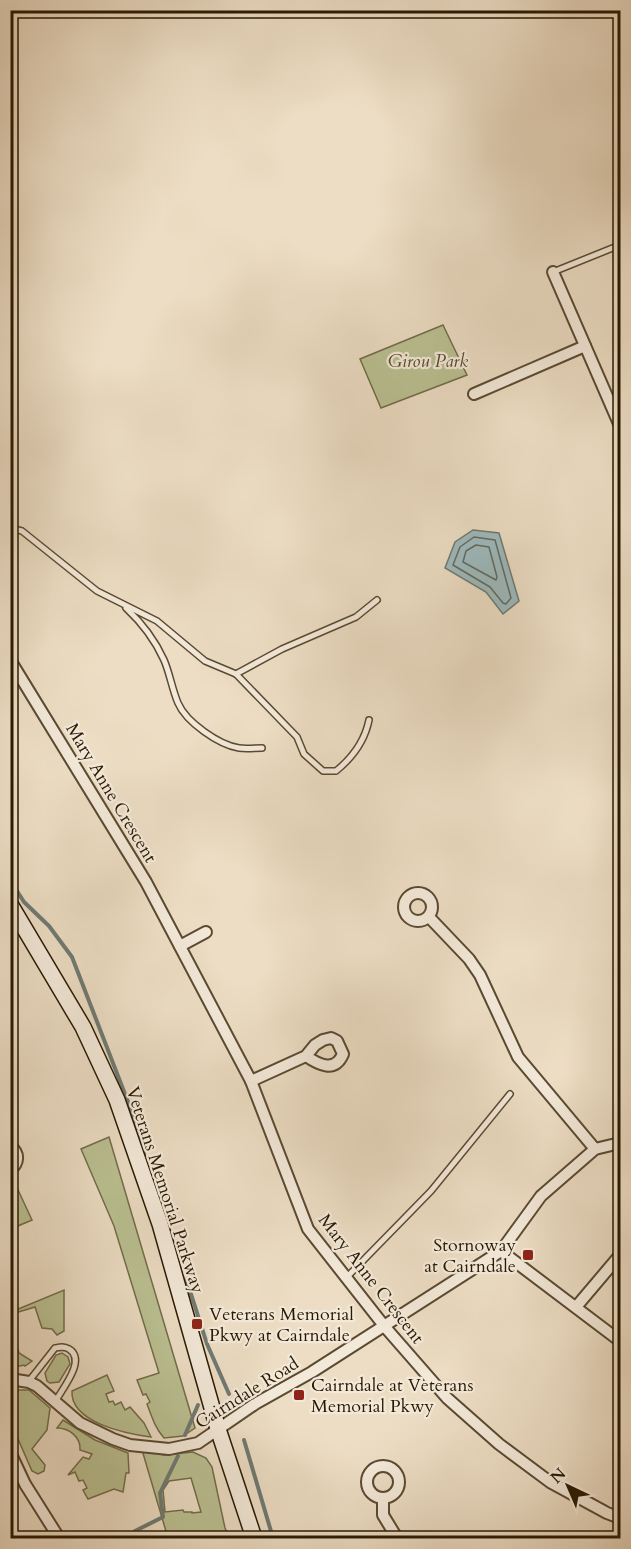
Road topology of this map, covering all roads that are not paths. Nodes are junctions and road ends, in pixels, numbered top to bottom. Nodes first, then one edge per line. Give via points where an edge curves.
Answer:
1 (621, 245) edge
2 (553, 273) joint
3 (585, 346) junction
4 (474, 394) dead end
5 (621, 426) edge
6 (10, 528) edge
7 (377, 600) dead end
8 (123, 605) junction
9 (10, 660) edge
10 (236, 674) junction
11 (369, 720) dead end
12 (262, 748) dead end
13 (10, 904) edge
14 (429, 917) dead end
15 (206, 932) dead end
16 (180, 946) junction
17 (306, 1056) dead end
18 (251, 1081) junction
19 (510, 1094) dead end
20 (621, 1143) edge
21 (10, 1146) edge
22 (596, 1149) junction
23 (10, 1170) edge
24 (501, 1251) junction
25 (621, 1255) edge
26 (346, 1278) junction
27 (576, 1307) junction
28 (385, 1327) junction
29 (621, 1341) edge
30 (10, 1379) edge
31 (29, 1382) junction
32 (55, 1402) junction
33 (218, 1429) junction
34 (10, 1452) edge
35 (383, 1498) dead end
36 (621, 1518) edge
37 (59, 1539) edge
38 (254, 1539) edge
39 (397, 1539) edge

1 - 2 lane
2 - 3 street
3 - 4 street
3 - 5 street
6 - 8 lane via 22,531 97,591
7 - 10 lane via 356,616
8 - 10 lane via 157,621 205,661
8 - 12 lane via 155,643 177,702 187,717 207,734 229,745
9 - 16 street, Mary Anne Crescent via 146,882
10 - 11 lane via 297,737 304,754 323,771 339,768 359,745
13 - 33 main road, Veterans Memorial Parkway via 83,1027 117,1100 160,1224
14 - 22 street via 470,959 518,1058
15 - 16 street
16 - 18 street, Mary Anne Crescent
17 - 18 street
18 - 26 street, Mary Anne Crescent via 308,1229
19 - 26 lane via 431,1191
20 - 22 street, Cairndale Road
21 - 23 street via 18,1158
22 - 24 street, Cairndale Road via 542,1196
24 - 27 street
24 - 28 street, Cairndale Road
25 - 27 street
26 - 28 street, Mary Anne Crescent
27 - 29 street
28 - 33 street, Cairndale Road
28 - 36 street, Mary Anne Crescent via 447,1398 499,1444 550,1482
30 - 31 street, Cairndale Road
31 - 32 street, Cairndale Road
31 - 32 lane via 55,1348 72,1351 75,1368
32 - 33 street, Cairndale Road via 93,1430 130,1445 169,1449 198,1443
33 - 38 main road, Veterans Memorial Parkway
34 - 37 street
35 - 39 street via 383,1515

